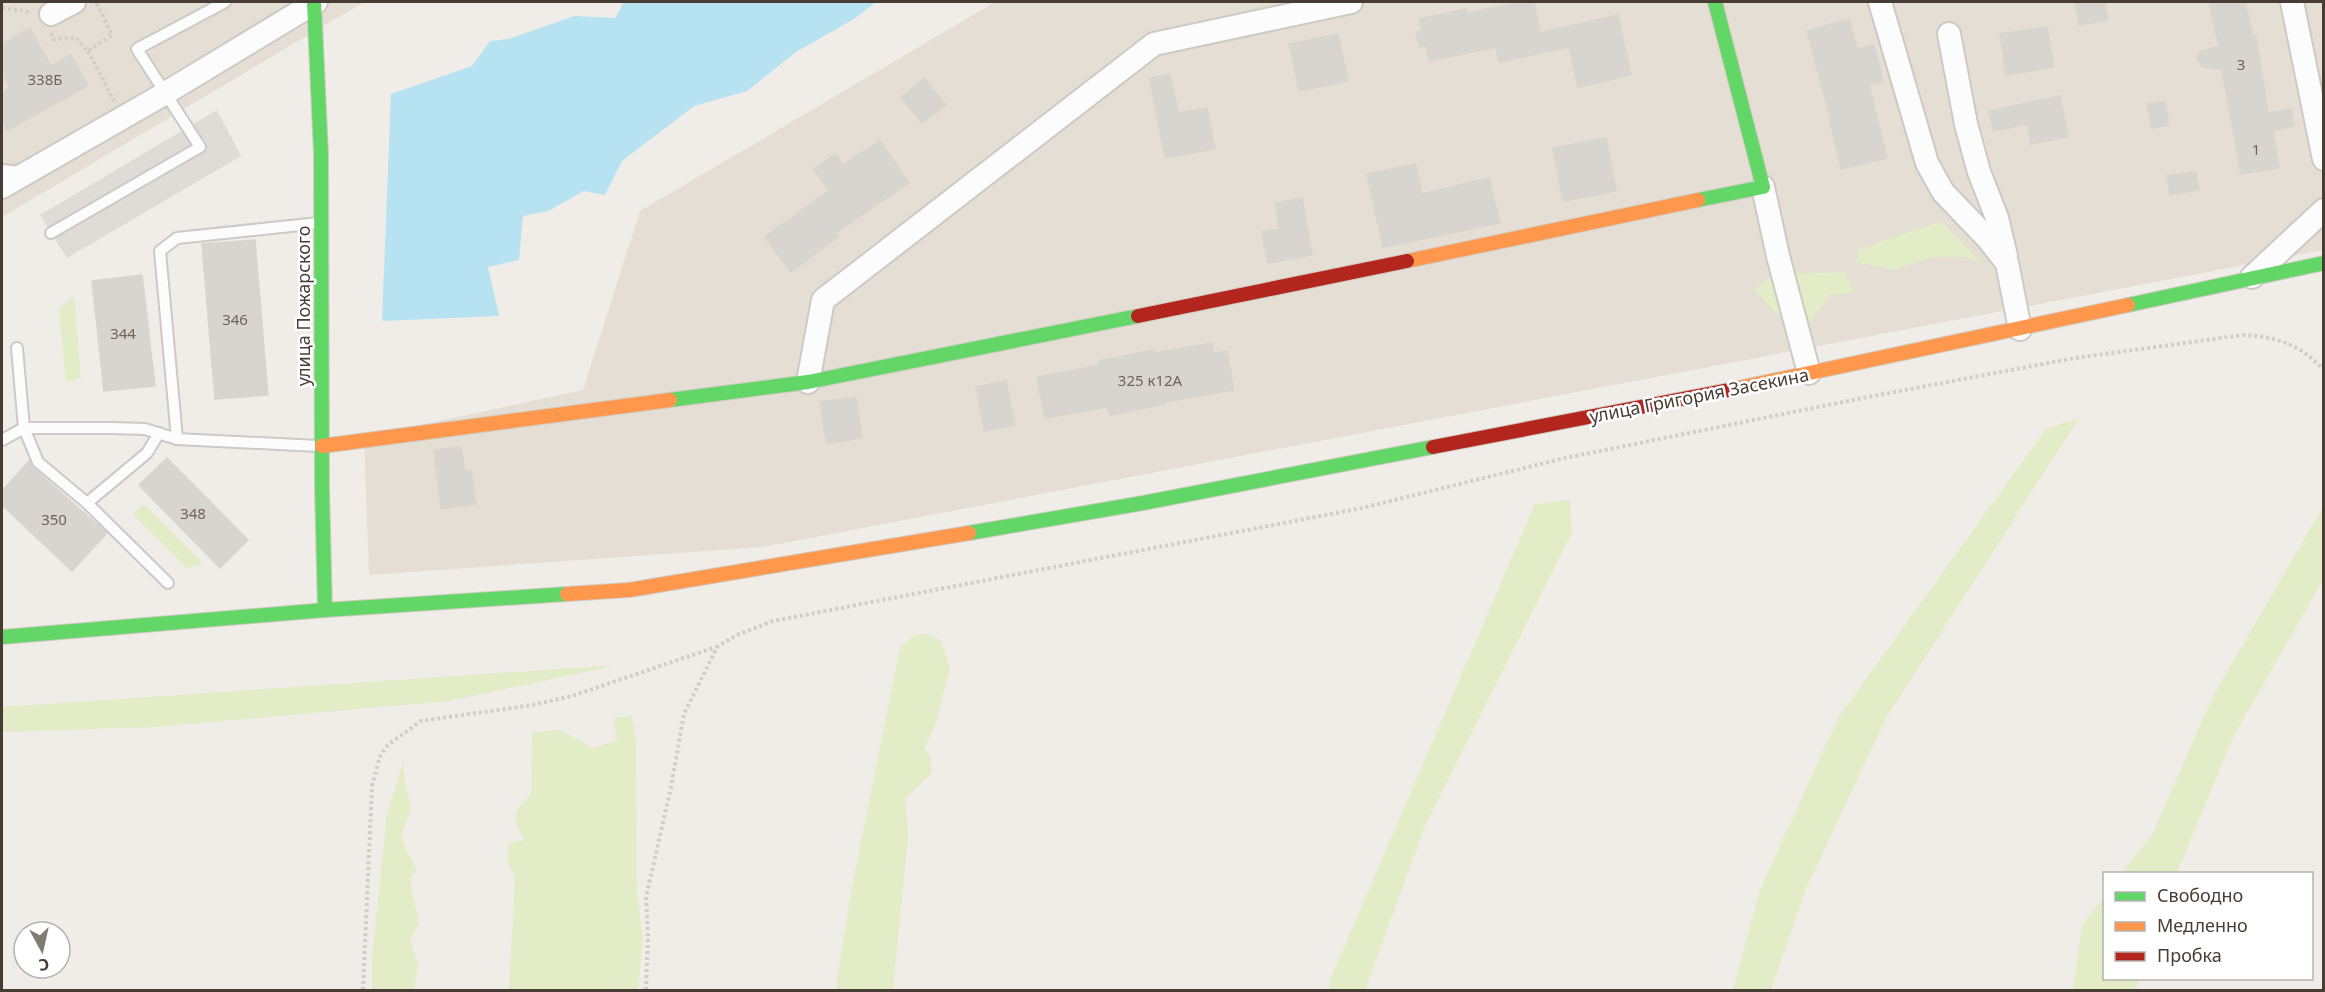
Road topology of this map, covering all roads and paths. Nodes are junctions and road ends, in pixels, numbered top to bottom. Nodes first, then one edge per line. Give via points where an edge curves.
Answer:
1 (74, 2) edge
2 (96, 2) edge
3 (225, 2) edge
4 (315, 2) edge
5 (1351, 2) edge
6 (1715, 2) edge
7 (1880, 2) edge
8 (2292, 2) edge
9 (2, 8) edge
10 (47, 14) junction
11 (1949, 34) dead end
12 (88, 51) junction
13 (164, 94) junction
14 (122, 118) junction
15 (2324, 159) edge
16 (2, 170) edge
17 (27, 173) junction
18 (2, 187) edge
19 (1763, 187) junction
20 (2324, 210) edge
21 (320, 223) junction
22 (51, 233) dead end
23 (2007, 263) junction
24 (2324, 263) edge
25 (2252, 277) junction
26 (2020, 329) junction
27 (17, 348) dead end
28 (2324, 370) edge
29 (1809, 373) junction
30 (808, 382) junction
31 (24, 428) junction
32 (159, 434) junction
33 (177, 439) junction
34 (2, 440) edge
35 (322, 446) junction
36 (87, 503) junction
37 (168, 583) dead end
38 (325, 610) junction
39 (2, 637) edge
40 (717, 647) junction
41 (363, 990) edge
42 (645, 990) edge

1 - 10 street
2 - 12 path via 112,35
3 - 13 lane via 137,49
4 - 13 street
4 - 21 main road, улица Пожарского
5 - 30 street via 1154,44 823,300
6 - 19 main road
7 - 23 street via 1927,163 1943,192
8 - 15 street
9 - 10 path
10 - 12 path via 53,39 76,38
11 - 23 street via 1966,124 1997,218
12 - 14 path
13 - 14 street
13 - 22 lane via 200,147
14 - 17 street
16 - 17 lane
17 - 18 street
19 - 29 street
19 - 30 main road
20 - 25 street
21 - 33 lane via 177,238 160,251
21 - 35 main road, улица Пожарского
23 - 26 street
24 - 25 main road, улица Григория Засекина
25 - 26 main road, улица Григория Засекина
26 - 29 main road, улица Григория Засекина
27 - 31 lane
28 - 40 path via 2310,356 2270,336 2243,335 2075,358 1565,458 1362,508 773,621
29 - 38 main road, улица Григория Засекина via 1143,503 629,590
30 - 35 main road
31 - 32 lane via 145,429
31 - 34 lane
31 - 36 lane via 38,462
32 - 33 lane
32 - 36 lane via 147,453
33 - 35 lane
35 - 38 main road, улица Пожарского
36 - 37 lane
38 - 39 main road, улица Григория Засекина
40 - 41 path via 572,696 421,720 397,736 380,756 372,786
40 - 42 path via 684,714 646,897

